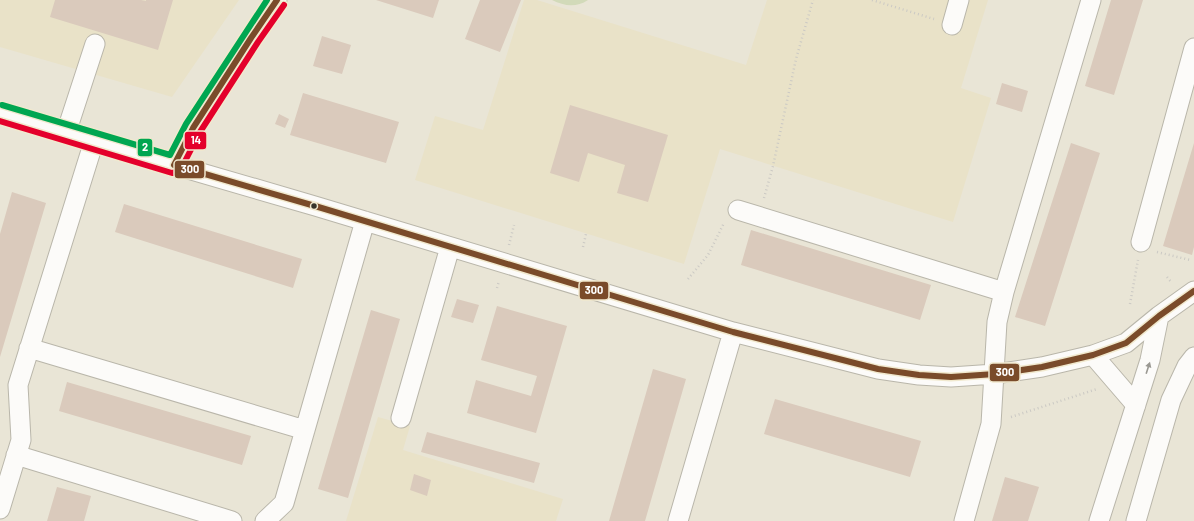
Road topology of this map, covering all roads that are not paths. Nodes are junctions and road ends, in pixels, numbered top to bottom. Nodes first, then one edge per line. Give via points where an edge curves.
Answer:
1 (276, 0) edge
2 (959, 0) edge
3 (1091, 0) edge
4 (952, 25) road end
5 (95, 44) dead end
6 (1194, 48) edge
7 (0, 113) edge
8 (66, 133) junction
9 (94, 142) junction
10 (174, 165) junction
11 (738, 210) road end
12 (365, 221) junction
13 (1140, 245) road end
14 (450, 247) junction
15 (1194, 291) edge
16 (1004, 292) junction
17 (1160, 316) junction
18 (733, 332) junction
19 (29, 348) junction
20 (1093, 354) junction
21 (1194, 357) edge
22 (995, 374) junction
23 (1136, 405) junction
24 (401, 418) dead end
25 (305, 430) junction
26 (16, 455) junction
27 (0, 509) edge
28 (232, 521) edge
29 (265, 521) edge
30 (678, 521) edge
31 (964, 521) edge
32 (1099, 521) edge
33 (1136, 521) edge

1 - 10 street via 193,128
2 - 4 street
3 - 16 street
5 - 8 street
6 - 13 street
7 - 8 street
8 - 9 street
9 - 10 street
9 - 19 street
10 - 12 street
11 - 16 street
12 - 14 street
12 - 25 street
14 - 18 street
14 - 24 street
15 - 17 street
16 - 22 street via 997,322
17 - 20 street via 1126,343
23 -> 17 street
18 - 22 street via 878,369 951,377
18 - 30 street
19 - 25 street
19 - 26 street via 18,385 21,440
20 - 22 street via 1042,367
20 - 23 street
21 - 33 street via 1171,400
22 - 31 street via 991,424
23 - 32 street
25 - 29 street via 284,503
26 - 27 street
26 - 28 street

